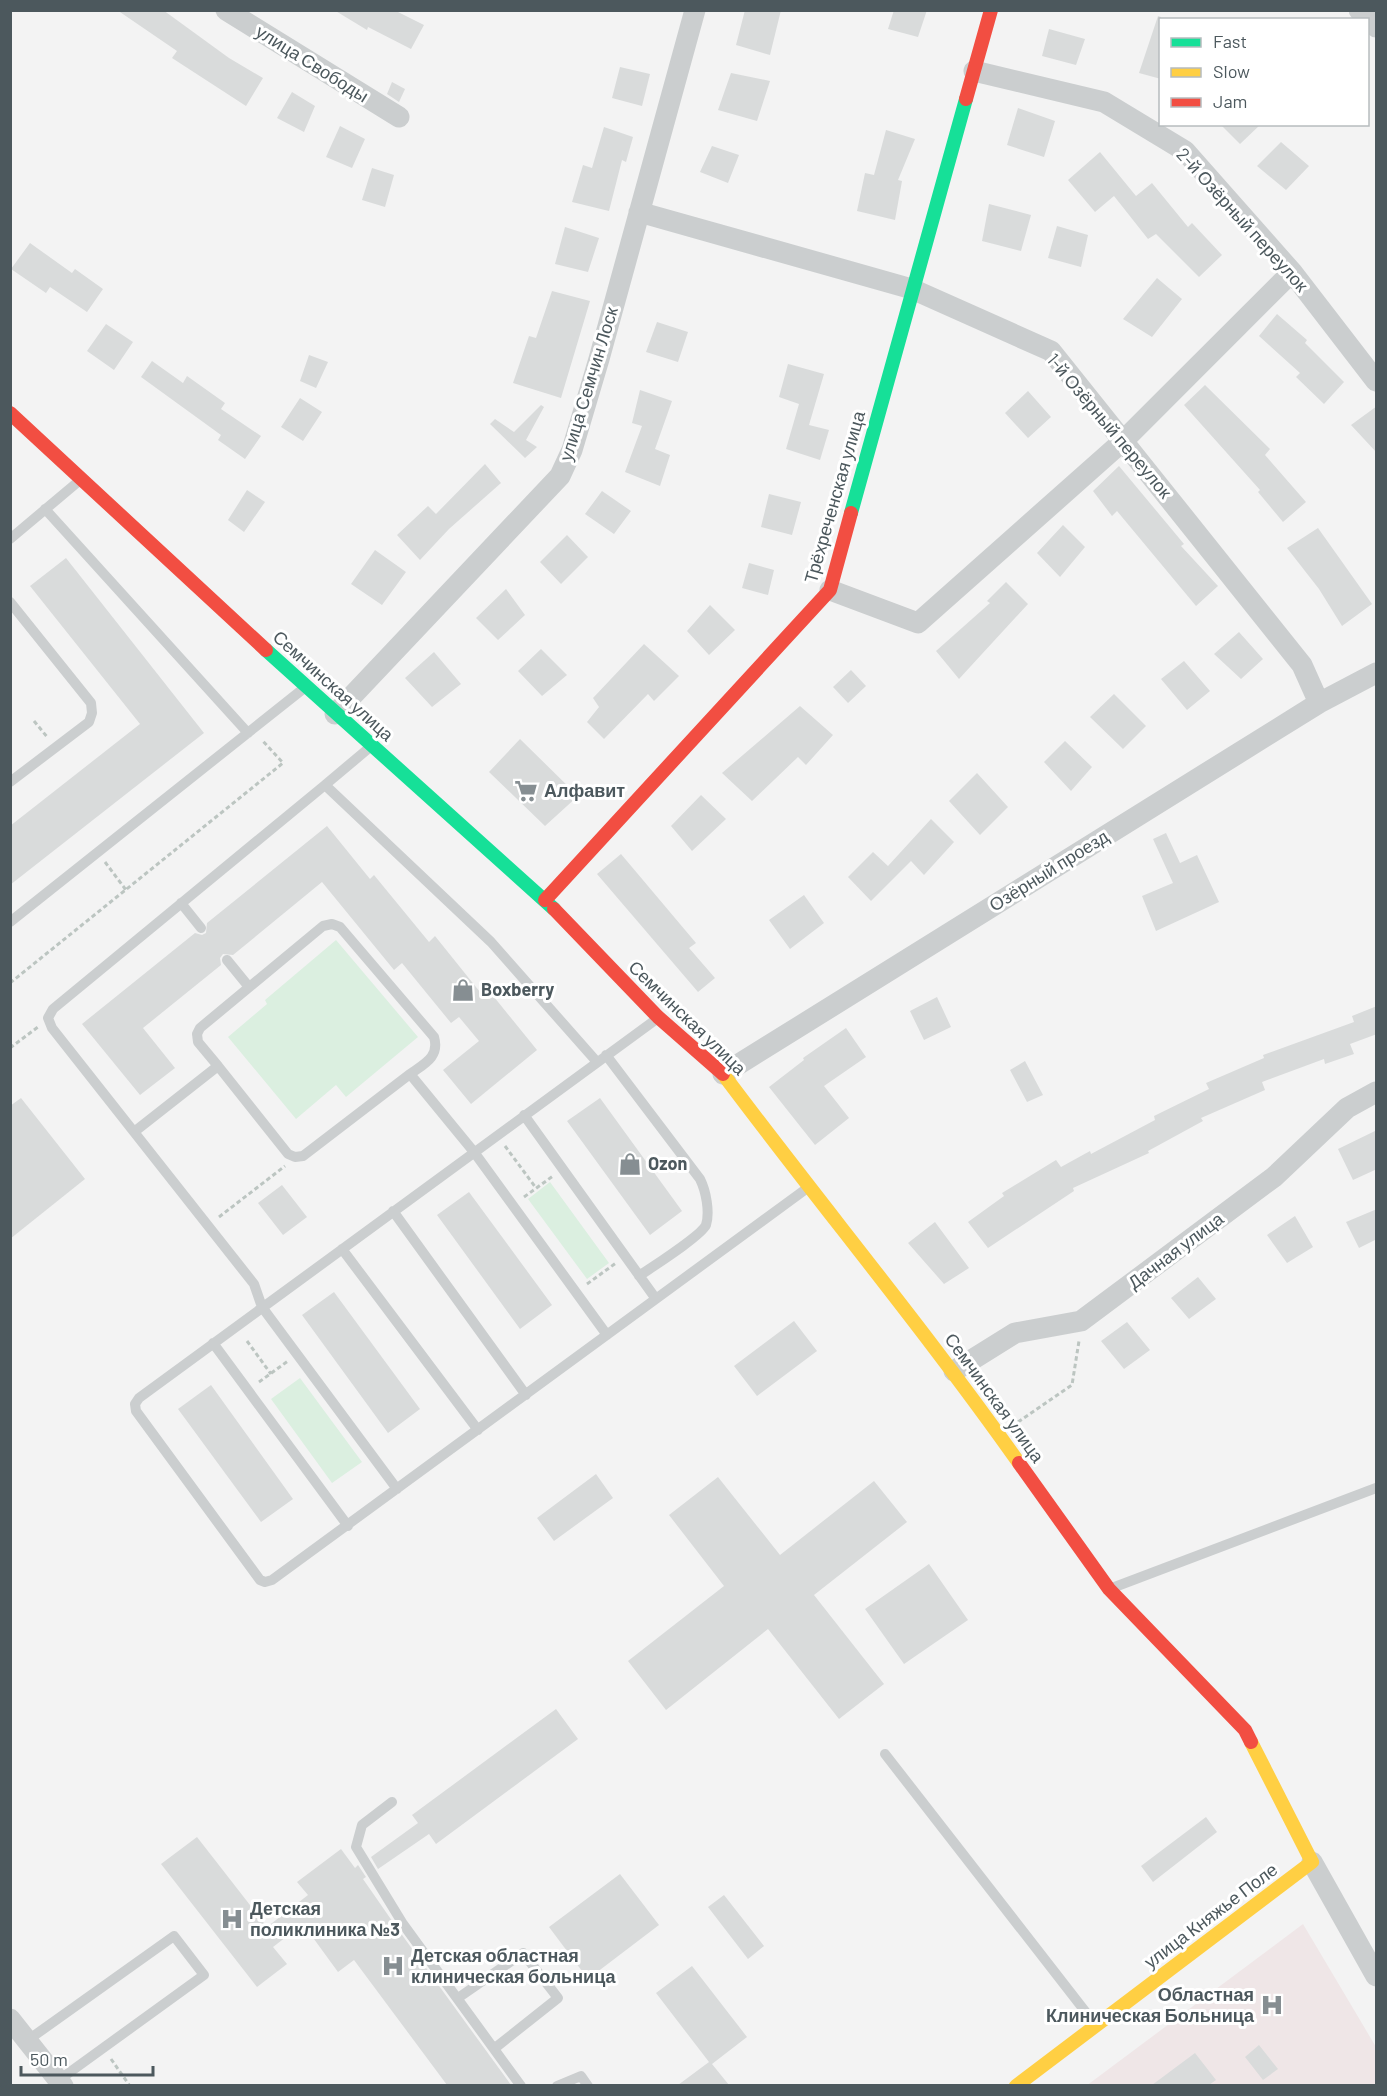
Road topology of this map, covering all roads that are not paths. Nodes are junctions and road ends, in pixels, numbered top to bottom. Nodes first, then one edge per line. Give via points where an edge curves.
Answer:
1 (226, 10) edge
2 (695, 10) edge
3 (991, 10) edge
4 (974, 71) junction
5 (399, 117) dead end
6 (639, 212) junction
7 (1292, 272) junction
8 (912, 289) junction
9 (1377, 381) edge
10 (10, 413) edge
11 (1123, 441) junction
12 (81, 479) junction
13 (45, 509) junction
14 (10, 539) edge
15 (830, 590) junction
16 (10, 602) edge
17 (1377, 673) edge
18 (306, 687) junction
19 (1319, 704) junction
20 (335, 714) junction
21 (251, 731) junction
22 (371, 746) junction
23 (10, 782) edge
24 (325, 785) junction
25 (545, 900) junction
26 (181, 903) junction
27 (10, 922) edge
28 (201, 928) dead end
29 (227, 960) dead end
30 (249, 987) junction
31 (658, 1017) junction
32 (606, 1055) junction
33 (597, 1062) junction
34 (218, 1066) junction
35 (410, 1074) junction
36 (723, 1074) junction
37 (1377, 1092) edge
38 (524, 1115) junction
39 (134, 1132) junction
40 (474, 1152) junction
41 (808, 1188) junction
42 (393, 1211) junction
43 (342, 1249) junction
44 (639, 1276) junction
45 (656, 1299) junction
46 (262, 1307) junction
47 (607, 1335) junction
48 (213, 1343) junction
49 (954, 1371) junction
50 (526, 1395) junction
51 (478, 1430) junction
52 (1377, 1488) edge
53 (397, 1489) junction
54 (348, 1526) junction
55 (1109, 1589) junction
56 (885, 1754) dead end
57 (392, 1802) dead end
58 (1312, 1862) junction
59 (1377, 1976) edge
60 (458, 1998) junction
61 (10, 2019) edge
62 (1096, 2025) junction
63 (28, 2040) junction
64 (495, 2048) junction
65 (61, 2083) edge
66 (521, 2085) edge
67 (557, 2085) edge
68 (588, 2085) edge
69 (1016, 2085) edge

1 - 5 street, улица Свободы
2 - 6 street, улица Семчин Лоск
3 - 4 street, Трёхреченская улица
4 - 7 street, 2-й Озёрный переулок via 1104,102 1185,151
4 - 8 street, Трёхреченская улица
6 - 8 street, 1-й Озёрный переулок
6 - 20 street, улица Семчин Лоск via 596,371 560,476
7 - 9 street, 2-й Озёрный переулок
7 - 11 street
8 - 11 street, 1-й Озёрный переулок via 1051,351
8 - 15 street, Трёхреченская улица
10 - 12 street, Семчинская улица
11 - 15 street via 918,623
11 - 19 street, 1-й Озёрный переулок via 1302,665
12 - 13 lane
12 - 18 street, Семчинская улица
13 - 14 lane
13 - 21 lane
15 - 25 street, Трёхреченская улица
16 - 23 lane via 91,704 92,713 88,722
17 - 19 street, Озёрный проезд
18 - 20 street, Семчинская улица
18 - 21 lane
19 - 36 street, Озёрный проезд
20 - 22 street, Семчинская улица
21 - 27 lane
22 - 24 lane
22 - 25 street, Семчинская улица
24 - 26 lane
24 - 33 lane via 484,934
25 - 31 street, Семчинская улица
26 - 28 lane
26 - 39 lane via 48,1018
29 - 30 lane
30 - 34 lane via 196,1034
30 - 35 lane via 323,926 340,927 434,1037 437,1047 433,1056
31 - 32 lane
31 - 36 street, Семчинская улица
32 - 33 lane
32 - 44 lane via 700,1179 706,1198 707,1218 701,1232
33 - 38 lane
34 - 35 lane via 288,1154 295,1157 303,1156
34 - 39 lane
35 - 40 lane
36 - 41 street, Семчинская улица
37 - 49 street, Дачная улица via 1347,1108 1274,1177 1081,1321 1015,1333
38 - 40 lane
38 - 44 lane
39 - 46 lane via 254,1284
40 - 42 lane
40 - 47 lane
41 - 45 lane
41 - 49 street, Семчинская улица
42 - 43 lane
42 - 50 lane
43 - 46 lane
43 - 51 lane
44 - 45 lane
45 - 47 lane
46 - 48 lane
46 - 53 lane
47 - 50 lane
48 - 54 lane
48 - 54 lane via 139,1398 136,1411 260,1580 272,1581
49 - 55 street, Семчинская улица
50 - 51 lane
51 - 53 lane
52 - 55 lane
53 - 54 lane
55 - 58 street, Семчинская улица via 1245,1730
56 - 62 lane
57 - 60 lane via 362,1825 356,1847 403,1924
58 - 59 street
58 - 62 street, улица Княжье Поле
60 - 64 lane
60 - 64 lane via 523,1953 558,1998
61 - 63 street
62 - 69 street, улица Княжье Поле
63 - 65 street
63 - 65 lane via 174,1936 204,1975
64 - 66 lane
67 - 68 lane via 581,2076

